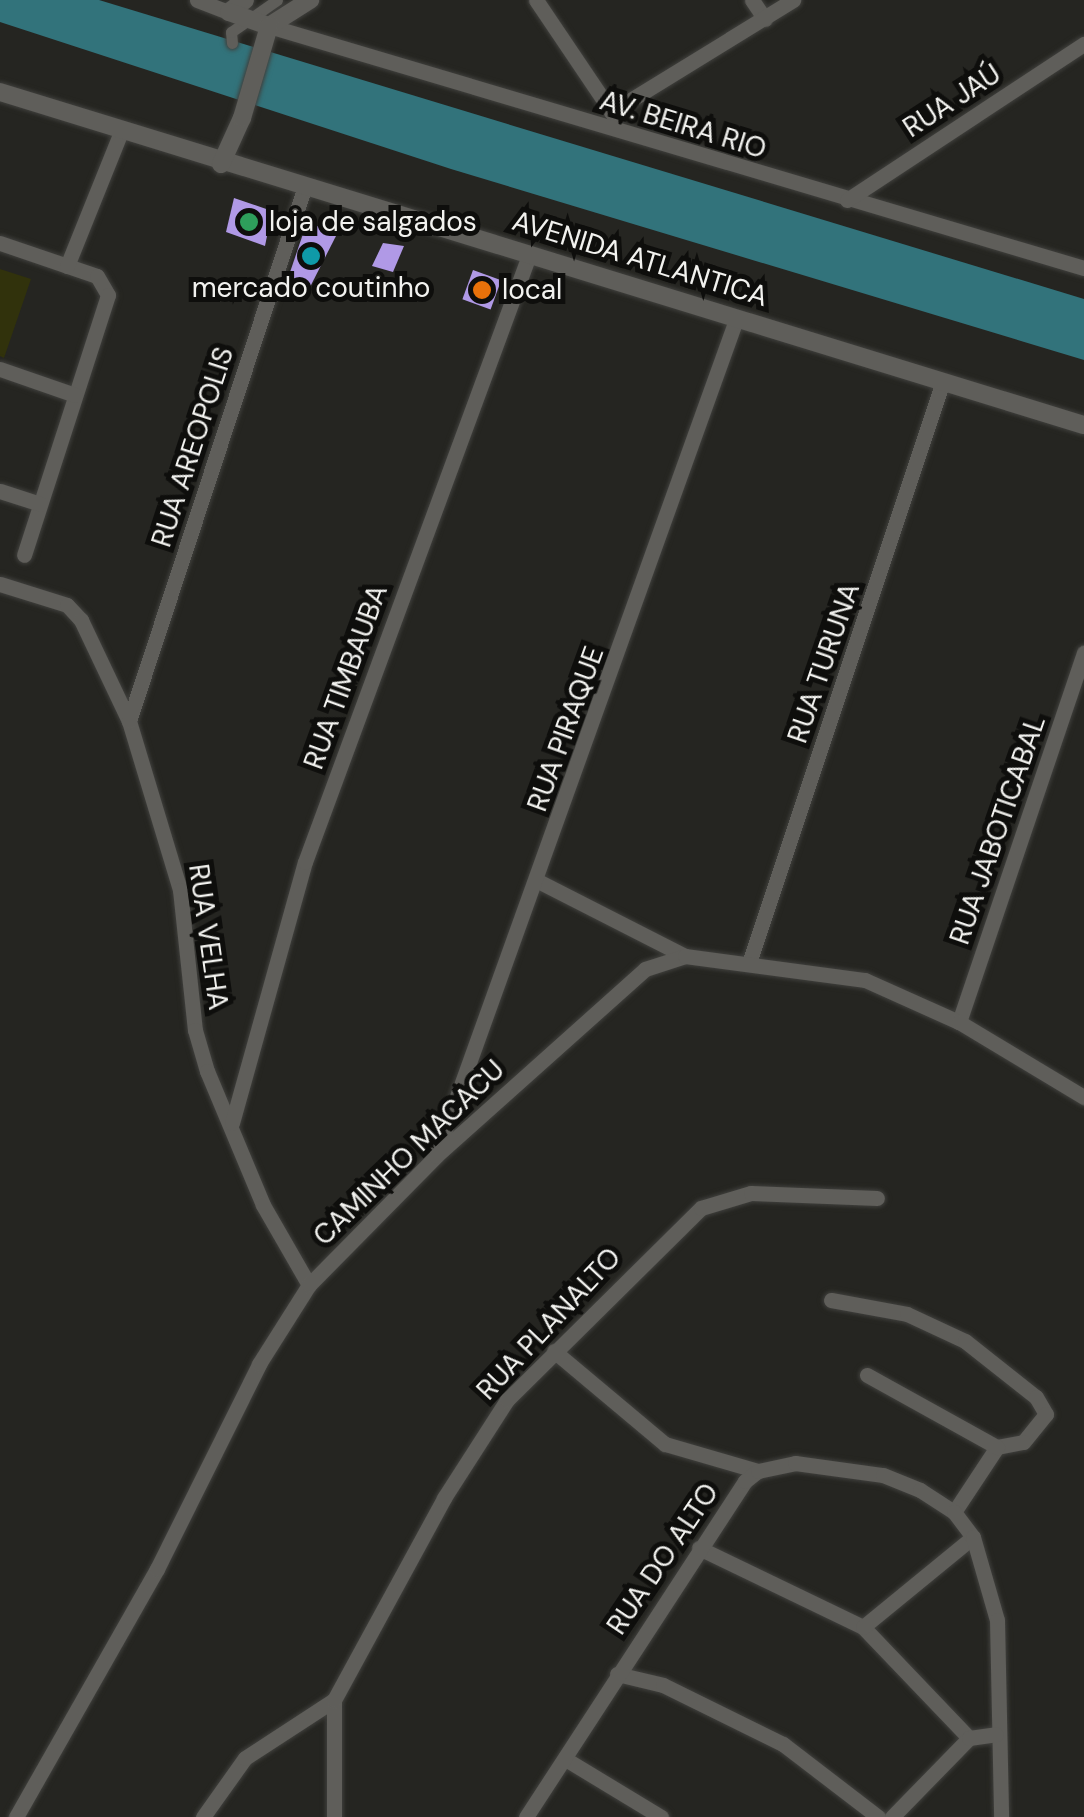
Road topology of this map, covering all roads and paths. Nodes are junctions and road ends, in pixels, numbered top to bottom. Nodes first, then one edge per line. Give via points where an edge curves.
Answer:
1 (198, 0) edge
2 (245, 0) edge
3 (277, 0) edge
4 (310, 0) edge
5 (536, 0) edge
6 (752, 0) edge
7 (792, 0) edge
8 (230, 12) junction
9 (765, 18) junction
10 (269, 26) junction
11 (232, 43) dead end
12 (1084, 44) edge
13 (0, 92) edge
14 (611, 112) junction
15 (122, 129) junction
16 (626, 134) junction
17 (221, 164) junction
18 (304, 189) junction
19 (847, 200) junction
20 (0, 243) edge
21 (529, 255) junction
22 (67, 266) junction
23 (1084, 268) edge
24 (737, 316) junction
25 (0, 369) edge
26 (942, 381) junction
27 (75, 395) junction
28 (1084, 426) edge
29 (0, 490) edge
30 (40, 504) junction
31 (24, 555) dead end
32 (0, 584) edge
33 (1084, 653) edge
34 (129, 720) junction
35 (538, 880) junction
36 (684, 956) junction
37 (750, 960) junction
38 (959, 1022) junction
39 (1084, 1098) edge
40 (232, 1122) junction
41 (436, 1156) junction
42 (876, 1198) dead end
43 (309, 1284) junction
44 (832, 1300) dead end
45 (554, 1352) junction
46 (867, 1374) dead end
47 (997, 1447) junction
48 (758, 1471) junction
49 (954, 1512) junction
50 (974, 1537) junction
51 (698, 1548) junction
52 (863, 1628) junction
53 (617, 1674) junction
54 (334, 1700) junction
55 (996, 1734) junction
56 (969, 1738) junction
57 (567, 1760) junction
58 (16, 1817) edge
59 (202, 1817) edge
60 (334, 1817) edge
61 (526, 1817) edge
62 (662, 1817) edge
63 (878, 1817) edge
64 (892, 1817) edge
65 (1001, 1817) edge

1 - 8 street
2 - 8 street
3 - 11 street via 231,32
4 - 10 street
5 - 14 street
6 - 9 street
7 - 9 street
8 - 10 street
9 - 14 street
10 - 16 street, AV. BEIRA RIO
10 - 17 street
12 - 19 street, RUA JAÚ
13 - 15 street, AVENIDA ATLANTICA
14 - 16 street
15 - 17 street, AVENIDA ATLANTICA
15 - 22 street
16 - 19 street, AV. BEIRA RIO
17 - 18 street, AVENIDA ATLANTICA
18 - 21 street, AVENIDA ATLANTICA
18 - 34 street, RUA AREOPOLIS
19 - 23 street, AV. BEIRA RIO
20 - 22 street
21 - 24 street, AVENIDA ATLANTICA
21 - 40 street, RUA TIMBAUBA via 305,862
22 - 27 street via 97,276 108,295
24 - 26 street, AVENIDA ATLANTICA
24 - 35 street, RUA PIRAQUE
25 - 27 street
26 - 28 street, AVENIDA ATLANTICA
26 - 37 street, RUA TURUNA
27 - 30 street
29 - 30 street
30 - 31 street
32 - 34 street, RUA VELHA via 67,605 81,620
33 - 38 street, RUA JABOTICABAL
34 - 40 street, RUA VELHA via 180,890 195,1030
35 - 36 street
35 - 41 street, RUA PIRAQUE
36 - 37 street, CAMINHO MACACU
36 - 41 street, CAMINHO MACACU via 645,969 622,986
37 - 38 street, CAMINHO MACACU via 865,980
38 - 39 street, CAMINHO MACACU
40 - 43 street, RUA VELHA via 263,1205
41 - 43 street, CAMINHO MACACU
42 - 45 street, RUA PLANALTO via 751,1193 700,1208
43 - 58 street, CAMINHO MACACU
44 - 47 street via 906,1314 965,1341 1026,1388 1046,1414 1037,1432
45 - 48 street via 665,1444
45 - 54 street, RUA PLANALTO via 474,1447
46 - 47 street
47 - 49 street
48 - 49 street, RUA DO ALTO via 795,1464 882,1475
48 - 51 street, RUA DO ALTO
49 - 50 street, RUA DO ALTO
50 - 52 street
50 - 55 street, RUA DO ALTO via 997,1620
51 - 52 street
51 - 53 street, RUA DO ALTO
52 - 56 street
53 - 57 street, RUA DO ALTO
53 - 63 street via 663,1684 783,1744
54 - 59 street via 246,1758
54 - 60 street, RUA PLANALTO
55 - 56 street
55 - 65 street, RUA DO ALTO
56 - 64 street
57 - 61 street, RUA DO ALTO
57 - 62 street

